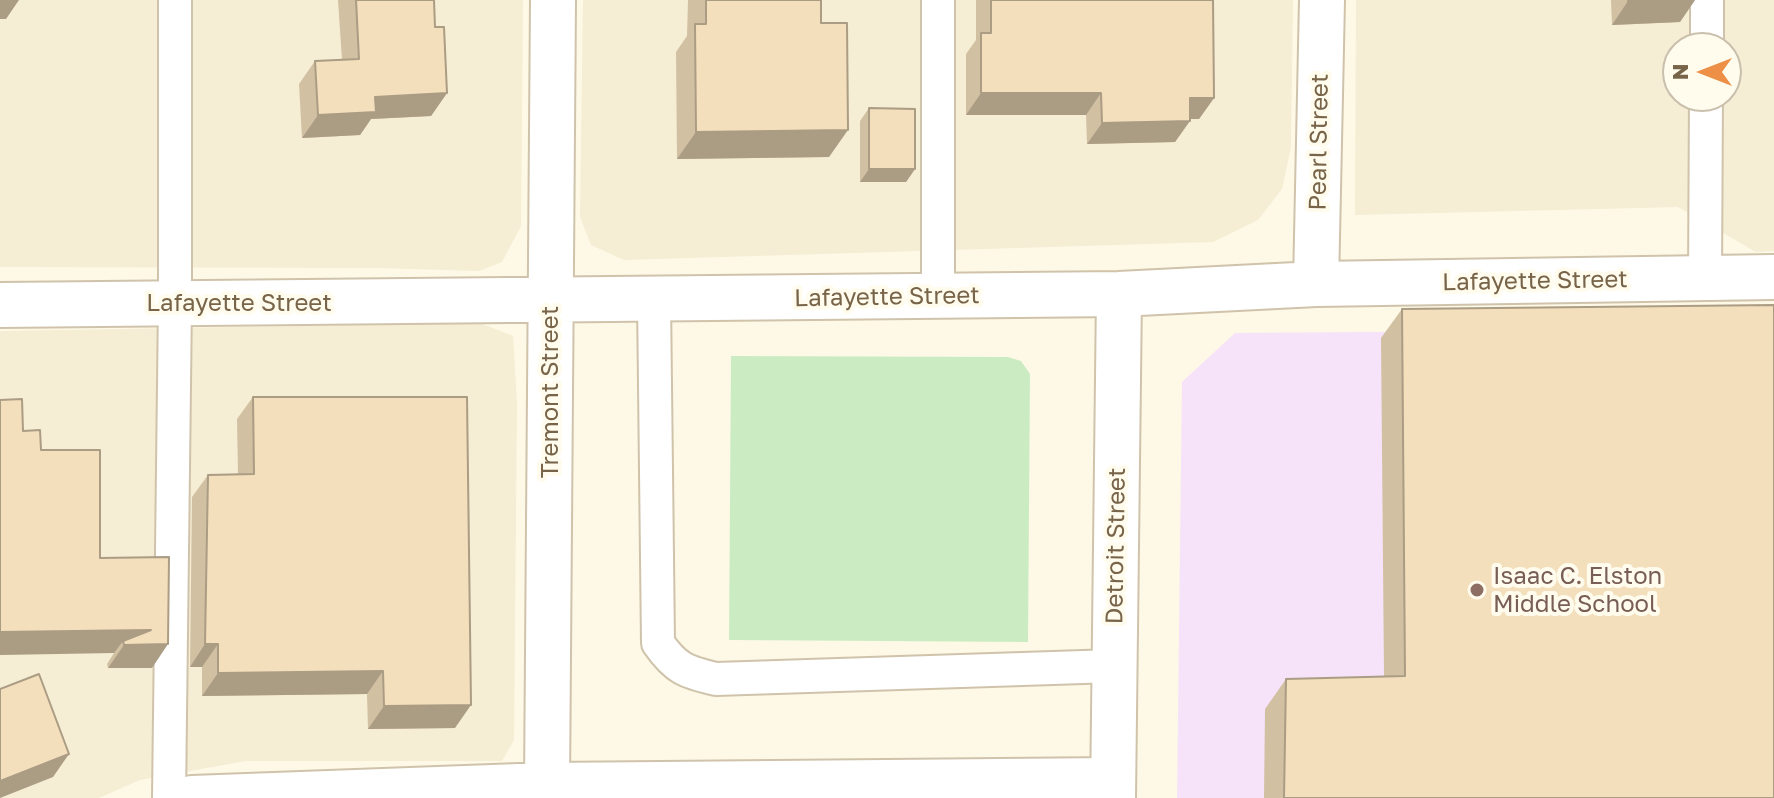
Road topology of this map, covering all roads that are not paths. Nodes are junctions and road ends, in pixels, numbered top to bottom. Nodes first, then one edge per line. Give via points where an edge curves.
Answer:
1 (175, 0) edge
2 (553, 0) edge
3 (938, 0) edge
4 (1322, 0) edge
5 (1707, 0) edge
6 (1707, 32) edge
7 (1706, 112) edge
8 (1774, 277) edge
9 (1705, 278) junction
10 (1316, 284) junction
11 (1119, 294) junction
12 (938, 296) junction
13 (654, 299) junction
14 (551, 301) junction
15 (175, 303) junction
16 (0, 305) edge
17 (1114, 666) junction
18 (547, 785) junction
19 (1113, 789) edge
20 (169, 798) edge
21 (192, 798) edge

1 - 15 lane
2 - 14 street, Tremont Street
3 - 12 lane
4 - 10 street, Pearl Street
5 - 6 lane
7 - 9 lane
8 - 9 street, Lafayette Street
9 - 10 street, Lafayette Street
10 - 11 street, Lafayette Street
11 - 12 street, Lafayette Street
11 - 17 street, Detroit Street
12 - 13 street, Lafayette Street
13 - 14 street, Lafayette Street
13 - 17 lane via 658,643 671,662 716,679
14 - 15 street, Lafayette Street
14 - 18 street, Tremont Street
15 - 16 street, Lafayette Street
15 - 20 lane
17 - 19 street, Detroit Street
18 - 19 street
18 - 21 street

